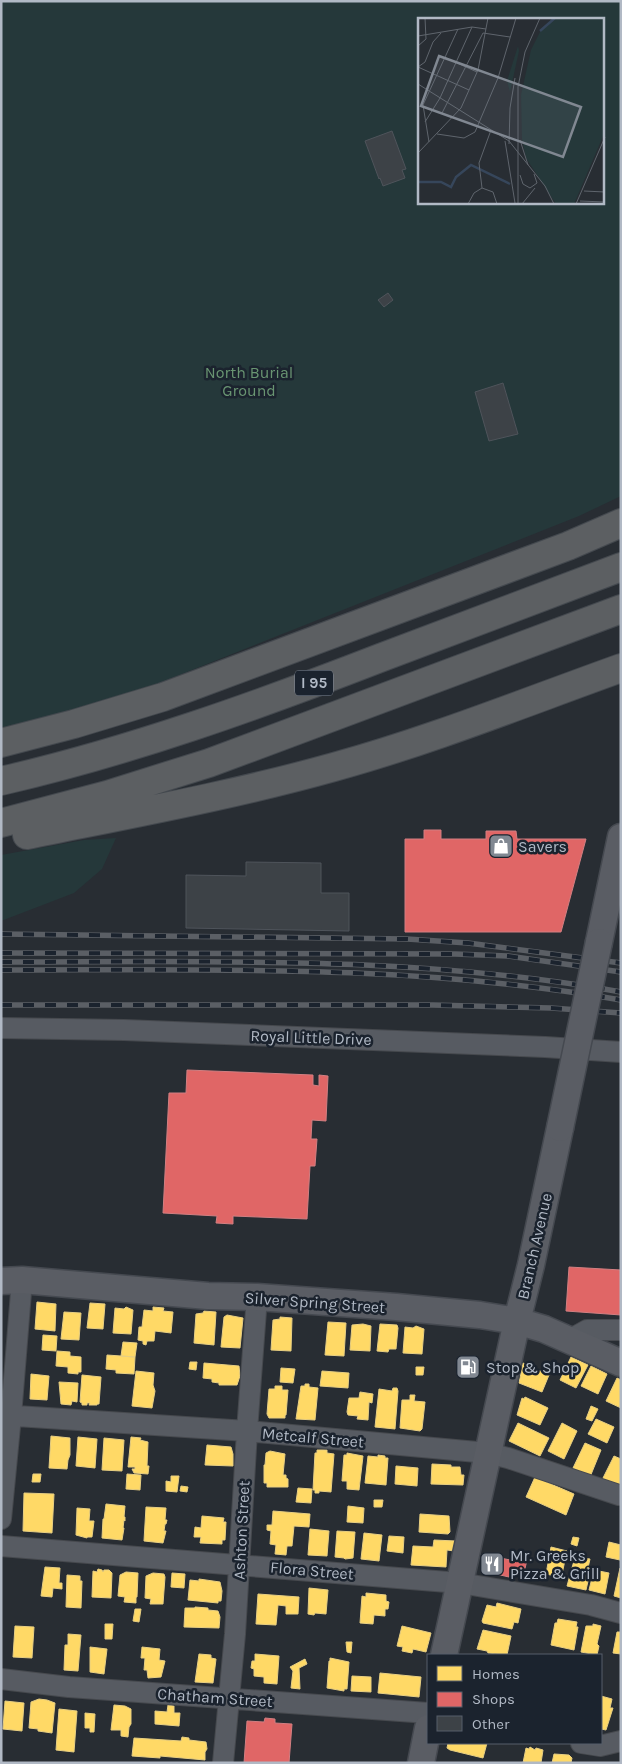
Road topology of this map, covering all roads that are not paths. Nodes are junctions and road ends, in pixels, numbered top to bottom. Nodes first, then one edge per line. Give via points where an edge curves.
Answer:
1 (621, 523) edge
2 (621, 566) edge
3 (621, 609) edge
4 (621, 668) edge
5 (593, 678) junction
6 (621, 689) edge
7 (1, 743) edge
8 (1, 781) edge
9 (1, 823) edge
10 (621, 837) edge
11 (1, 840) edge
12 (615, 896) edge
13 (1, 1028) edge
14 (621, 1052) edge
15 (11, 1280) edge
16 (257, 1298) junction
17 (516, 1322) junction
18 (621, 1330) edge
19 (569, 1340) junction
20 (621, 1363) edge
21 (6, 1415) edge
22 (247, 1431) junction
23 (488, 1453) junction
24 (619, 1495) dead end
25 (1, 1519) edge
26 (1, 1546) edge
27 (239, 1565) junction
28 (460, 1583) junction
29 (621, 1613) edge
30 (444, 1654) edge
31 (1, 1679) edge
32 (228, 1697) junction
33 (427, 1713) edge
34 (427, 1733) edge
35 (621, 1742) edge
36 (590, 1751) edge
37 (223, 1763) edge
38 (421, 1763) edge

1 - 7 highway via 568,546 163,697
2 - 8 highway, I 95 via 198,726
3 - 9 highway, I 95 via 209,763
4 - 5 highway
5 - 6 highway
5 - 11 highway via 454,729 336,767
10 - 12 main road, Branch Avenue
12 - 17 main road, Branch Avenue, bridge via 599,942
13 - 14 street, Royal Little Drive via 124,1030
15 - 16 main road, Silver Spring Street
15 - 21 street
16 - 17 main road, Silver Spring Street via 396,1307
16 - 22 street, Ashton Street
17 - 19 main road, Silver Spring Street
17 - 23 main road, Branch Avenue
18 - 19 street via 587,1330
19 - 20 main road, Silver Spring Street
21 - 22 street, Metcalf Street
21 - 25 street
22 - 23 street, Metcalf Street
22 - 27 street, Ashton Street
23 - 24 street, Metcalf Street
23 - 28 main road, Branch Avenue
26 - 27 street, Flora Street
27 - 28 street, Flora Street
27 - 32 street, Ashton Street
28 - 29 street, Flora Street
28 - 30 main road, Branch Avenue
31 - 32 street, Chatham Street via 69,1687
32 - 33 street, Chatham Street
32 - 37 street, Ashton Street
34 - 38 main road
35 - 36 street

